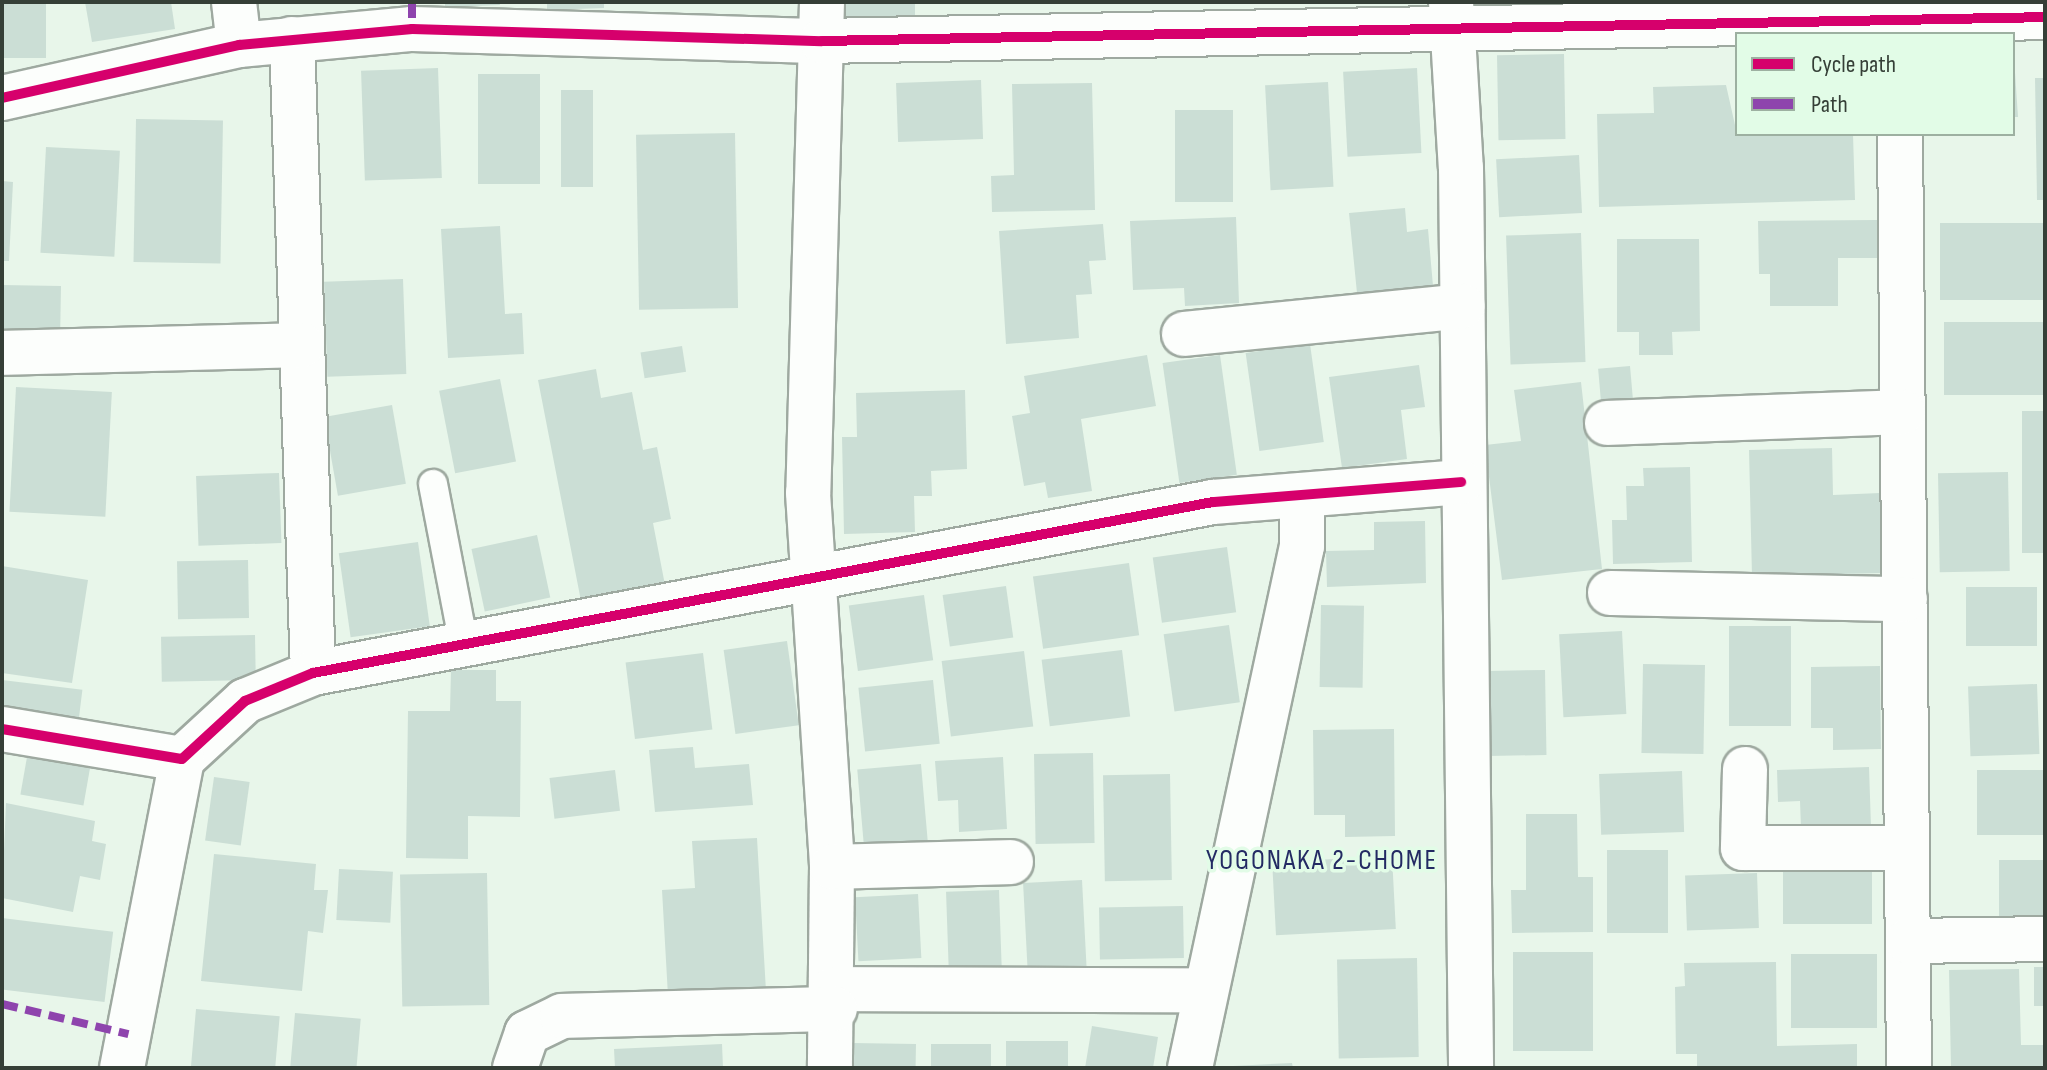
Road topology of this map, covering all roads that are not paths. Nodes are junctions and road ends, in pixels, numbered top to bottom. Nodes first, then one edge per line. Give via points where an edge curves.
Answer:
1 (234, 2) edge
2 (1452, 15) edge
3 (2045, 17) edge
4 (822, 21) edge
5 (1900, 27) edge
6 (292, 39) junction
7 (239, 45) junction
8 (2, 98) edge
9 (1900, 136) edge
10 (1463, 306) junction
11 (1184, 334) dead end
12 (302, 345) junction
13 (2, 353) edge
14 (1903, 412) junction
15 (1607, 423) dead end
16 (1461, 482) junction
17 (433, 484) dead end
18 (1302, 495) junction
19 (810, 579) junction
20 (1610, 593) dead end
21 (1905, 599) junction
22 (464, 645) junction
23 (313, 673) junction
24 (2, 729) edge
25 (182, 759) junction
26 (1745, 769) dead end
27 (1907, 848) junction
28 (1011, 862) dead end
29 (832, 867) junction
30 (2045, 939) edge
31 (1908, 941) junction
32 (1206, 990) junction
33 (835, 999) junction
34 (122, 1068) edge
35 (515, 1068) edge
36 (830, 1068) edge
37 (1190, 1068) edge
38 (1471, 1068) edge
39 (1909, 1068) edge

1 - 7 street
2 - 4 street
2 - 5 street
2 - 10 street
3 - 5 street
4 - 6 street via 412,29
4 - 19 street
6 - 7 street
6 - 12 street
7 - 8 street
9 - 14 street
10 - 11 street
10 - 16 street
12 - 13 street
12 - 23 street
14 - 15 street
14 - 21 street
16 - 18 street
16 - 38 street
17 - 22 lane
18 - 19 street via 1213,502
18 - 32 street via 1302,546
19 - 22 street
19 - 29 street
20 - 21 street
21 - 27 street
22 - 23 street
23 - 25 street via 245,701
24 - 25 street
25 - 34 street
26 - 27 street via 1743,848
27 - 31 street
28 - 29 street
29 - 33 street
30 - 31 street
31 - 39 street
32 - 33 street
32 - 37 street
33 - 35 street via 562,1016 527,1033
33 - 36 street

